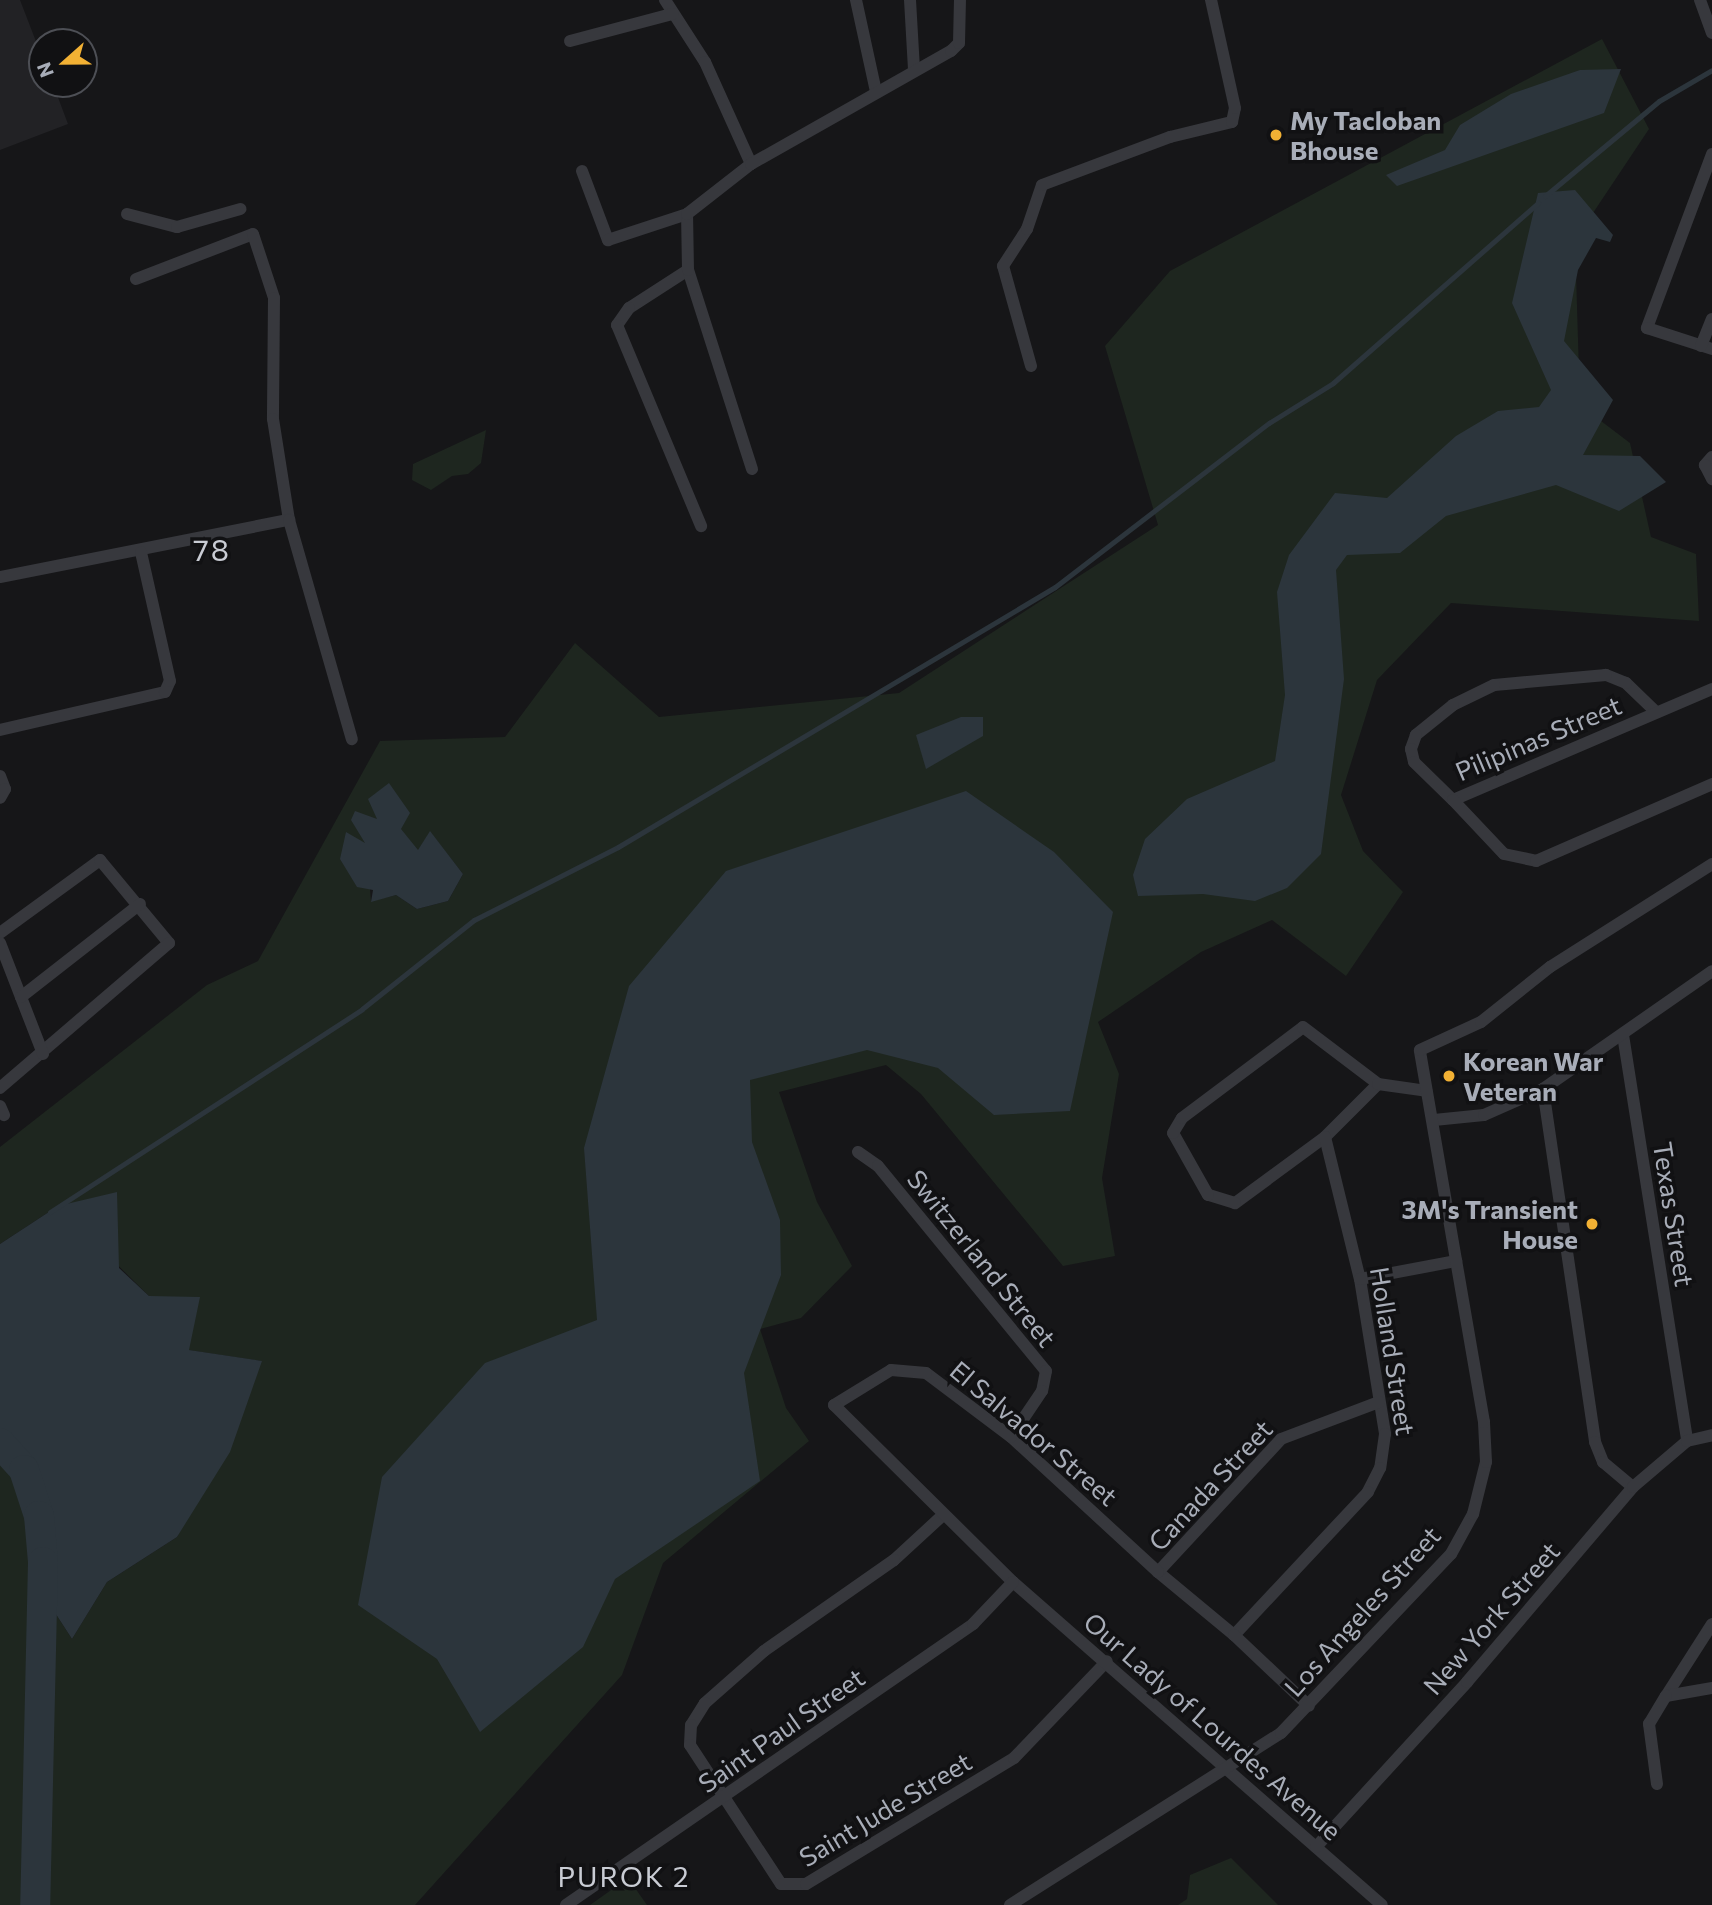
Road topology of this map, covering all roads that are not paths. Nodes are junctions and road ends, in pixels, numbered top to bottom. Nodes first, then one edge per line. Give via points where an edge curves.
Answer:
1 (665, 0) edge
2 (856, 0) edge
3 (910, 0) edge
4 (960, 0) edge
5 (1211, 0) edge
6 (1700, 0) edge
7 (672, 14) junction
8 (1712, 33) edge
9 (570, 41) dead end
10 (914, 69) junction
11 (876, 92) junction
12 (1712, 154) edge
13 (751, 164) junction
14 (582, 170) dead end
15 (240, 209) dead end
16 (127, 214) dead end
17 (687, 214) junction
18 (688, 270) junction
19 (136, 279) dead end
20 (1712, 319) edge
21 (1707, 348) edge
22 (1031, 366) dead end
23 (1712, 457) edge
24 (752, 469) dead end
25 (1712, 479) edge
26 (289, 520) junction
27 (701, 526) dead end
28 (141, 552) junction
29 (0, 577) edge
30 (1712, 688) edge
31 (1656, 712) junction
32 (0, 730) edge
33 (352, 738) dead end
34 (0, 776) edge
35 (1712, 784) edge
36 (0, 798) edge
37 (1453, 800) junction
38 (1712, 864) edge
39 (140, 904) junction
40 (0, 933) edge
41 (0, 943) edge
42 (1712, 971) edge
43 (21, 997) junction
44 (1623, 1035) junction
45 (43, 1054) junction
46 (1378, 1084) junction
47 (0, 1088) edge
48 (1544, 1089) junction
49 (1427, 1091) junction
50 (1434, 1120) junction
51 (1325, 1137) junction
52 (858, 1152) dead end
53 (1456, 1261) junction
54 (1360, 1279) junction
55 (1379, 1402) junction
56 (833, 1406) joint
57 (1712, 1435) edge
58 (1011, 1437) junction
59 (1688, 1441) junction
60 (1633, 1487) junction
61 (943, 1515) junction
62 (1158, 1572) junction
63 (1013, 1582) junction
64 (1712, 1624) edge
65 (1234, 1635) junction
66 (1107, 1661) junction
67 (1712, 1688) edge
68 (1666, 1696) junction
69 (1309, 1706) junction
70 (1228, 1772) junction
71 (1657, 1784) dead end
72 (722, 1799) junction
73 (1316, 1847) junction
74 (566, 1905) edge
75 (1010, 1905) edge
76 (1382, 1905) edge

1 - 7 street
2 - 11 street
3 - 10 street
4 - 10 street via 958,43
5 - 22 street via 1235,108 1232,122 1170,137 1042,185 1027,229 1003,266
6 - 8 street
7 - 9 street
7 - 13 street via 705,62
10 - 11 street
11 - 13 street
12 - 21 street via 1647,328
13 - 17 street
14 - 17 street via 608,240
15 - 16 street via 177,227
17 - 18 street
18 - 24 street
18 - 27 street via 629,308 617,325
19 - 26 street via 253,234 274,298 273,419
20 - 21 street
23 - 25 street via 1705,465
26 - 28 street
26 - 33 street
28 - 29 street
28 - 32 street via 170,681 165,692
30 - 31 street, Pilipinas Street
31 - 37 street, Pilipinas Street
31 - 37 street, Pilipinas Street via 1626,683 1606,675 1494,685 1454,705 1416,735 1413,762
34 - 36 street via 5,789
35 - 37 street via 1536,861 1504,853
38 - 49 street, Los Angeles Street via 1550,967 1481,1022 1422,1045
39 - 40 street via 114,871 96,860
39 - 43 street
39 - 45 street via 166,935 168,948
41 - 43 street
42 - 44 street
43 - 45 street
44 - 48 street
44 - 59 street, Texas Street
45 - 47 street
46 - 49 street
46 - 51 street
46 - 51 street via 1303,1027 1182,1118 1174,1133 1208,1195 1220,1203 1235,1203
48 - 50 street via 1484,1115
48 - 60 street via 1595,1442 1603,1462
49 - 50 street, Los Angeles Street
50 - 53 street, Los Angeles Street
51 - 54 street, Holland Street
52 - 58 street, Switzerland Street via 878,1166 1046,1371 1042,1391
53 - 54 street
53 - 69 street, Los Angeles Street via 1485,1422 1486,1462 1473,1514 1451,1554
54 - 55 street, Holland Street
55 - 62 street, Canada Street via 1281,1439
55 - 65 street, Holland Street via 1386,1452 1368,1492
56 - 58 street, El Salvador Street via 891,1370 916,1369 953,1389
56 - 61 street, Our Lady of Lourdes Avenue
57 - 59 street, New York Street
58 - 62 street, El Salvador Street
59 - 60 street, New York Street
60 - 73 street, New York Street via 1467,1682
61 - 63 street, Our Lady of Lourdes Avenue
61 - 72 street, Saint Jude Street via 894,1560 764,1651 705,1703 688,1735
62 - 65 street, Canada Street
63 - 66 street, Our Lady of Lourdes Avenue
63 - 72 street, Saint Paul Street via 973,1624
64 - 68 street
65 - 69 street, Canada Street
66 - 70 street, Our Lady of Lourdes Avenue
66 - 72 street, Saint Jude Street via 1014,1758 799,1888 781,1884
67 - 68 street
68 - 71 street via 1649,1724
69 - 70 street, Los Angeles Street
70 - 73 street, Our Lady of Lourdes Avenue
70 - 75 street, Los Angeles Street
72 - 74 street, Saint Paul Street
73 - 76 street, Our Lady of Lourdes Avenue

